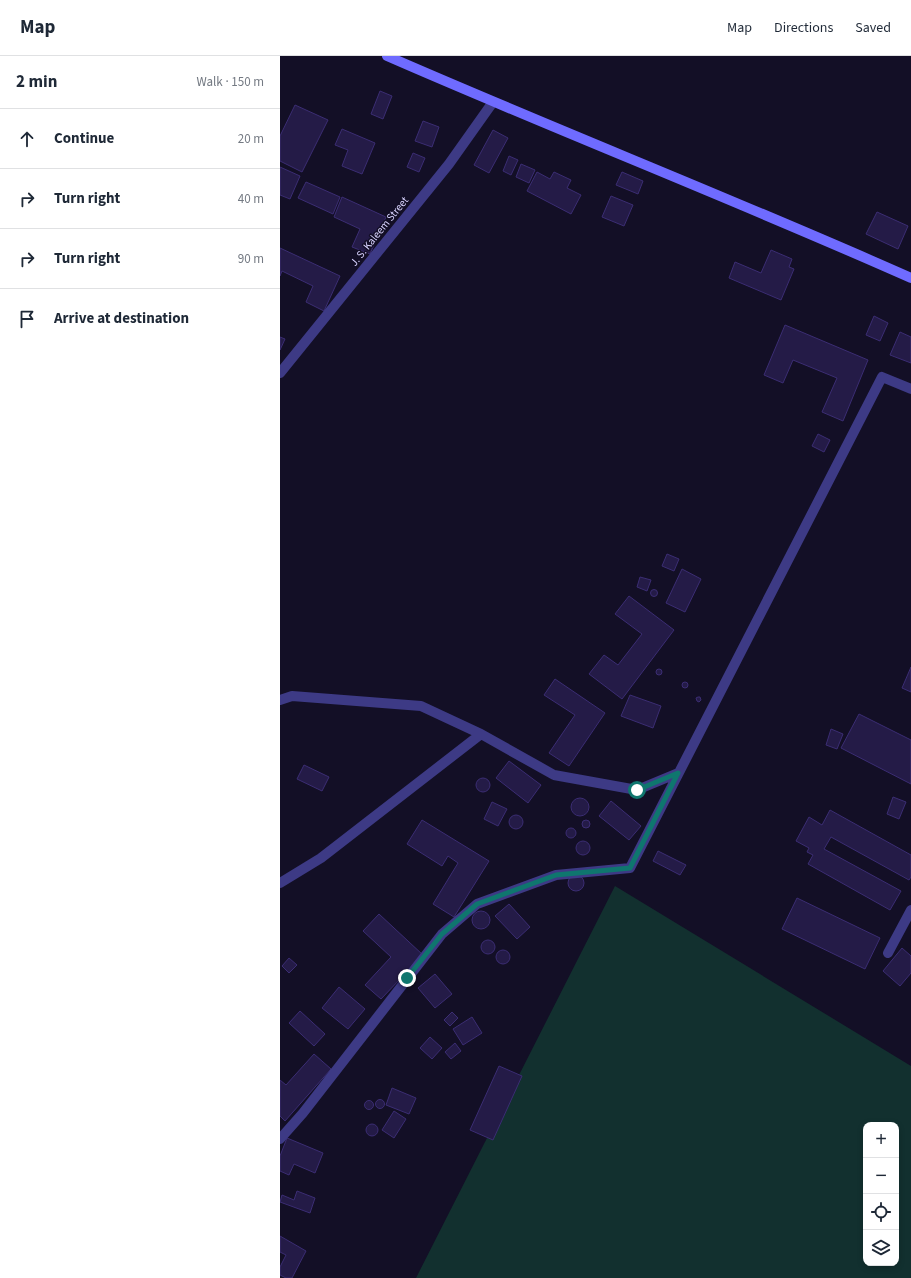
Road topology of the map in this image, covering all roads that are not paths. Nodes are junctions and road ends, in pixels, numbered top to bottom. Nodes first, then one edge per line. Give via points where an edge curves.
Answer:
1 (387, 56) edge
2 (494, 102) junction
3 (911, 278) edge
4 (280, 373) edge
5 (911, 389) edge
6 (280, 700) edge
7 (481, 734) junction
8 (678, 773) junction
9 (280, 883) edge
10 (911, 910) edge
11 (888, 953) dead end
12 (280, 1139) edge

1 - 2 main road
2 - 3 main road
2 - 4 street, J. S. Kaleem Street via 449,164
5 - 8 street via 882,377
6 - 7 street via 292,696 421,706
7 - 8 street via 554,775 637,790
7 - 9 street via 321,858
8 - 12 street via 630,868 556,875 477,904 442,934
10 - 11 street

